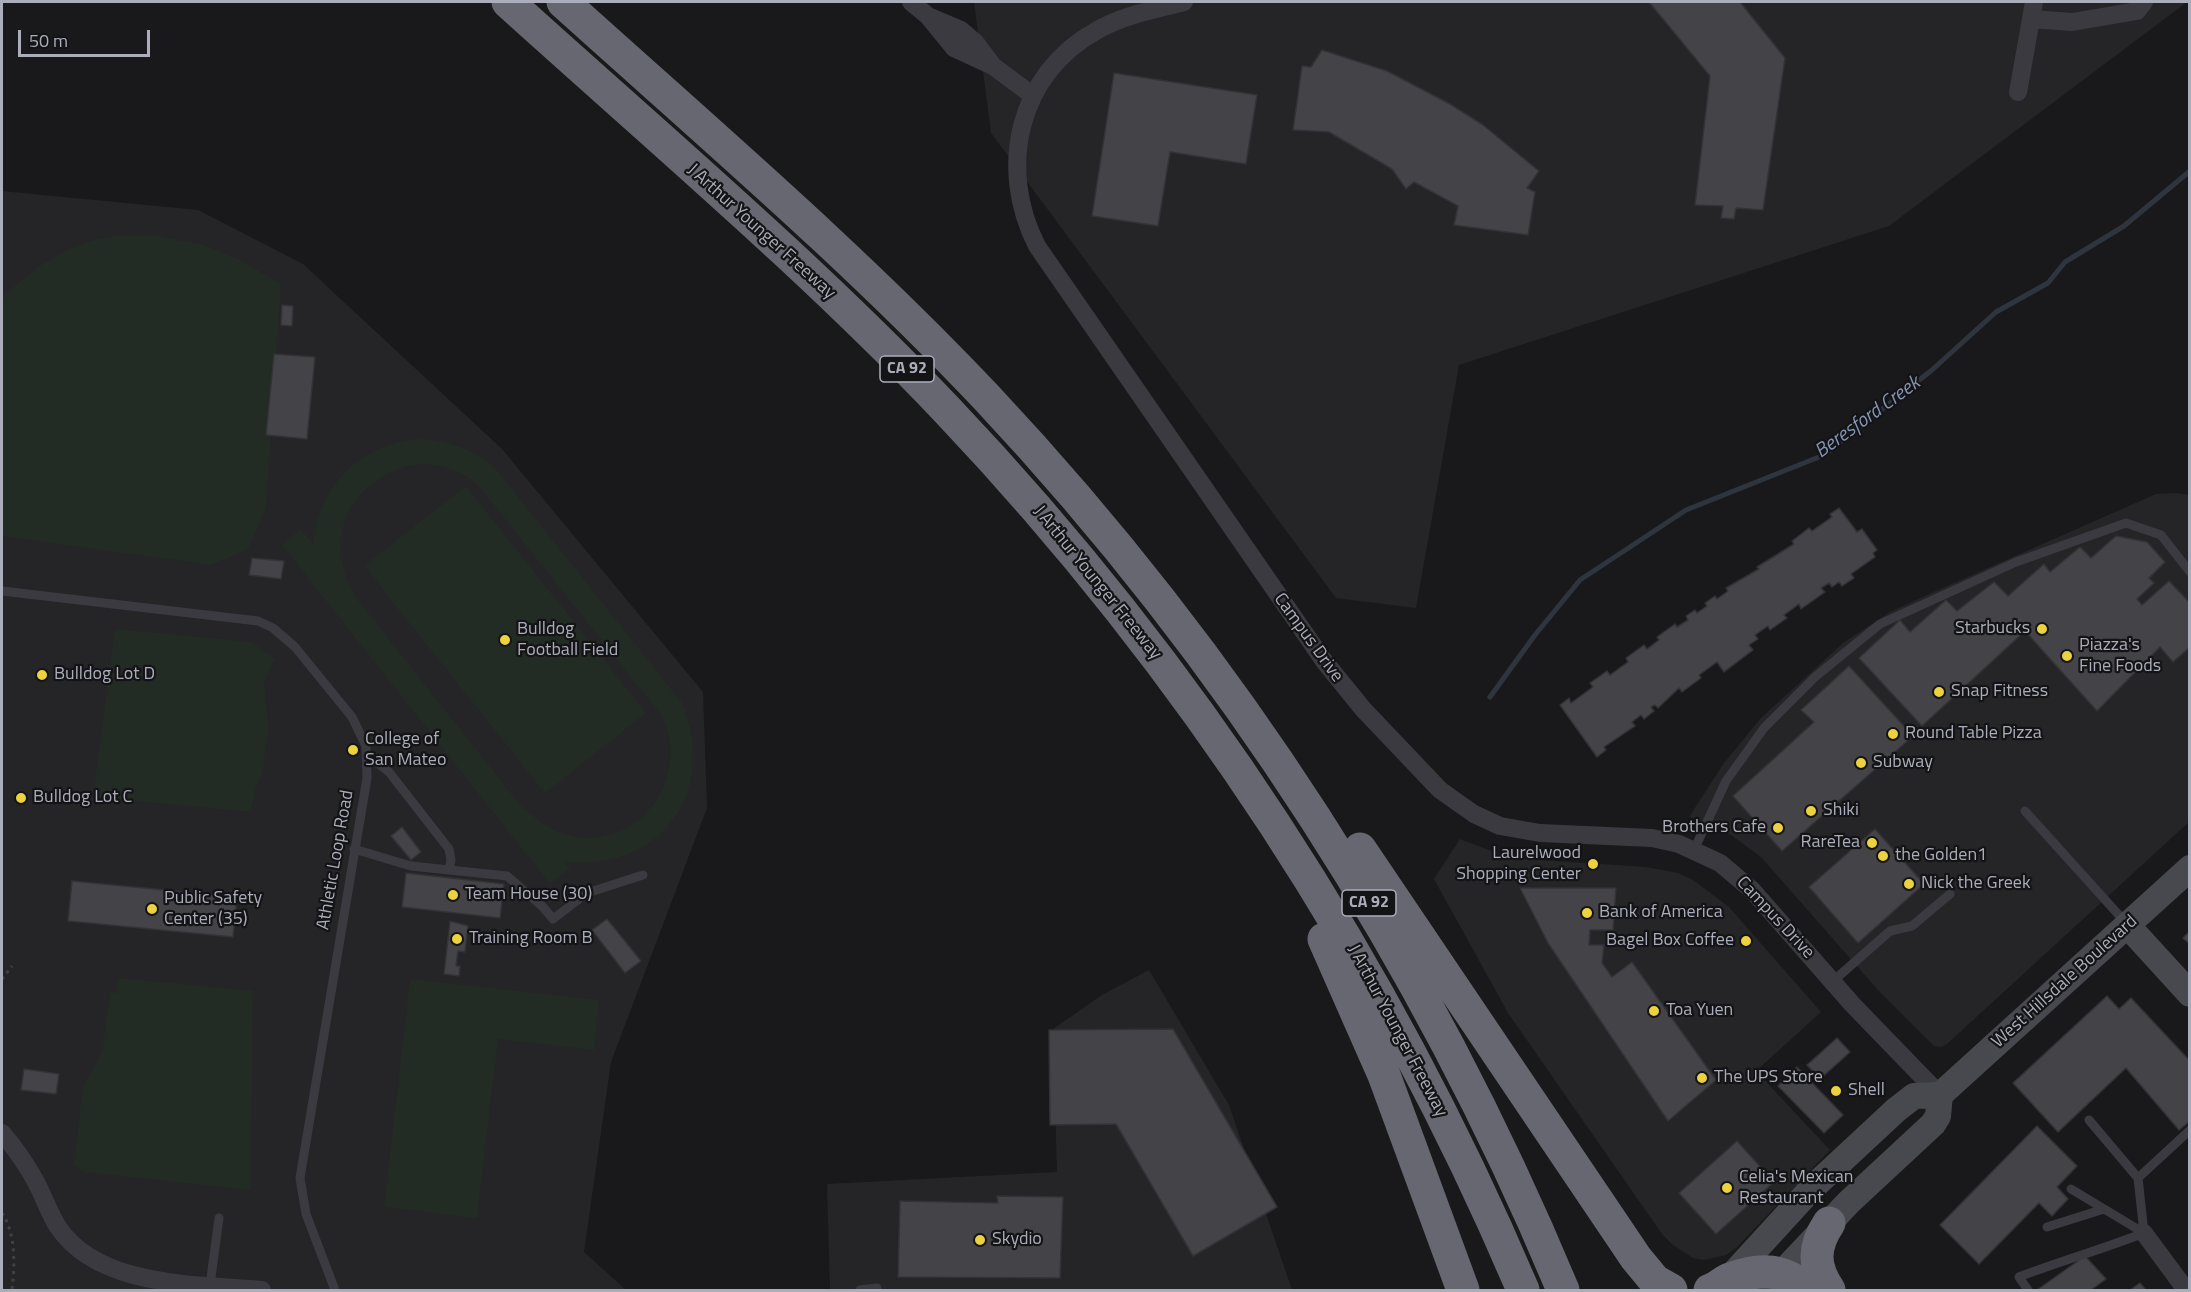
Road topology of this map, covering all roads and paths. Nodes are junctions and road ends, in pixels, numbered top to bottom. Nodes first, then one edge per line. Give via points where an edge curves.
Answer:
1 (508, 2) edge
2 (563, 2) edge
3 (910, 2) edge
4 (1184, 2) edge
5 (2144, 2) edge
6 (2033, 10) edge
7 (2018, 92) dead end
8 (1032, 95) junction
9 (2190, 572) edge
10 (2, 591) edge
11 (1209, 663) junction
12 (367, 755) junction
13 (1251, 788) junction
14 (2025, 811) dead end
15 (354, 849) junction
16 (1694, 850) junction
17 (2190, 868) edge
18 (449, 870) junction
19 (643, 874) dead end
20 (1950, 894) dead end
21 (2127, 925) junction
22 (12, 966) dead end
23 (2, 979) edge
24 (1832, 982) junction
25 (2190, 994) edge
26 (1940, 1095) junction
27 (2089, 1120) dead end
28 (2190, 1130) edge
29 (2, 1133) edge
30 (1505, 1158) junction
31 (2138, 1178) junction
32 (2071, 1188) dead end
33 (2104, 1209) junction
34 (2, 1213) edge
35 (219, 1218) dead end
36 (1829, 1223) junction
37 (2047, 1227) dead end
38 (2144, 1233) junction
39 (1786, 1284) edge
40 (210, 1285) junction
41 (1719, 1287) edge
42 (12, 1290) edge
43 (262, 1290) edge
44 (335, 1290) edge
45 (860, 1290) edge
46 (877, 1290) edge
47 (1463, 1290) edge
48 (1523, 1290) edge
49 (1563, 1290) edge
50 (1576, 1290) edge
51 (1671, 1290) edge
52 (1828, 1290) edge
53 (2028, 1290) edge
54 (2186, 1290) edge

1 - 13 highway, J Arthur Younger Freeway / CA 92 via 834,298 960,424 1100,585
2 - 11 highway, J Arthur Younger Freeway / CA 92 via 849,261 959,369 1089,512
3 - 8 street via 928,16 954,48 993,66
4 - 8 street, Campus Drive via 1126,18 1081,40 1053,64
5 - 6 street via 2137,11 2072,22
6 - 7 street
8 - 16 street, Campus Drive via 1019,136 1016,170 1020,206 1037,246 1293,617 1355,700 1440,790 1489,821 1540,833 1652,838
9 - 16 lane via 2161,535 2126,523 2016,562 1880,624 1815,677 1764,728 1726,781
10 - 12 lane, Athletic Loop Road via 240,617 273,627 295,647 352,717
11 - 30 highway, J Arthur Younger Freeway / CA 92 via 1318,821 1378,919 1436,1020
11 - 51 highway via 1319,792 1636,1258 1655,1281
12 - 15 lane, Athletic Loop Road
12 - 18 lane via 389,772 448,849
13 - 47 highway via 1370,1040
13 - 48 highway, J Arthur Younger Freeway / CA 92 via 1317,889 1389,1013 1459,1149
14 - 21 lane
15 - 18 lane via 411,866
15 - 44 lane, Athletic Loop Road via 300,1178 306,1214
16 - 24 street, Campus Drive via 1730,870 1752,890
17 - 21 main road, West Hillsdale Boulevard
18 - 19 lane via 507,876 553,919 587,893
20 - 24 lane via 1912,926 1890,931
21 - 25 main road
21 - 26 main road, West Hillsdale Boulevard
22 - 23 path
24 - 26 street, Campus Drive
26 - 36 main road via 1933,1124
26 - 41 main road via 1908,1099 1810,1190
27 - 31 lane
28 - 31 lane
29 - 40 street via 74,1246 130,1275
30 - 49 highway, J Arthur Younger Freeway / CA 92
30 - 50 highway
31 - 38 lane
32 - 33 lane
33 - 37 lane
33 - 38 lane
34 - 42 path via 9,1224 15,1269
35 - 40 lane
36 - 39 main road
36 - 52 highway via 1818,1244 1816,1259
38 - 53 lane via 2019,1277
38 - 54 street
39 - 41 highway via 1752,1273
40 - 43 street
45 - 46 lane

